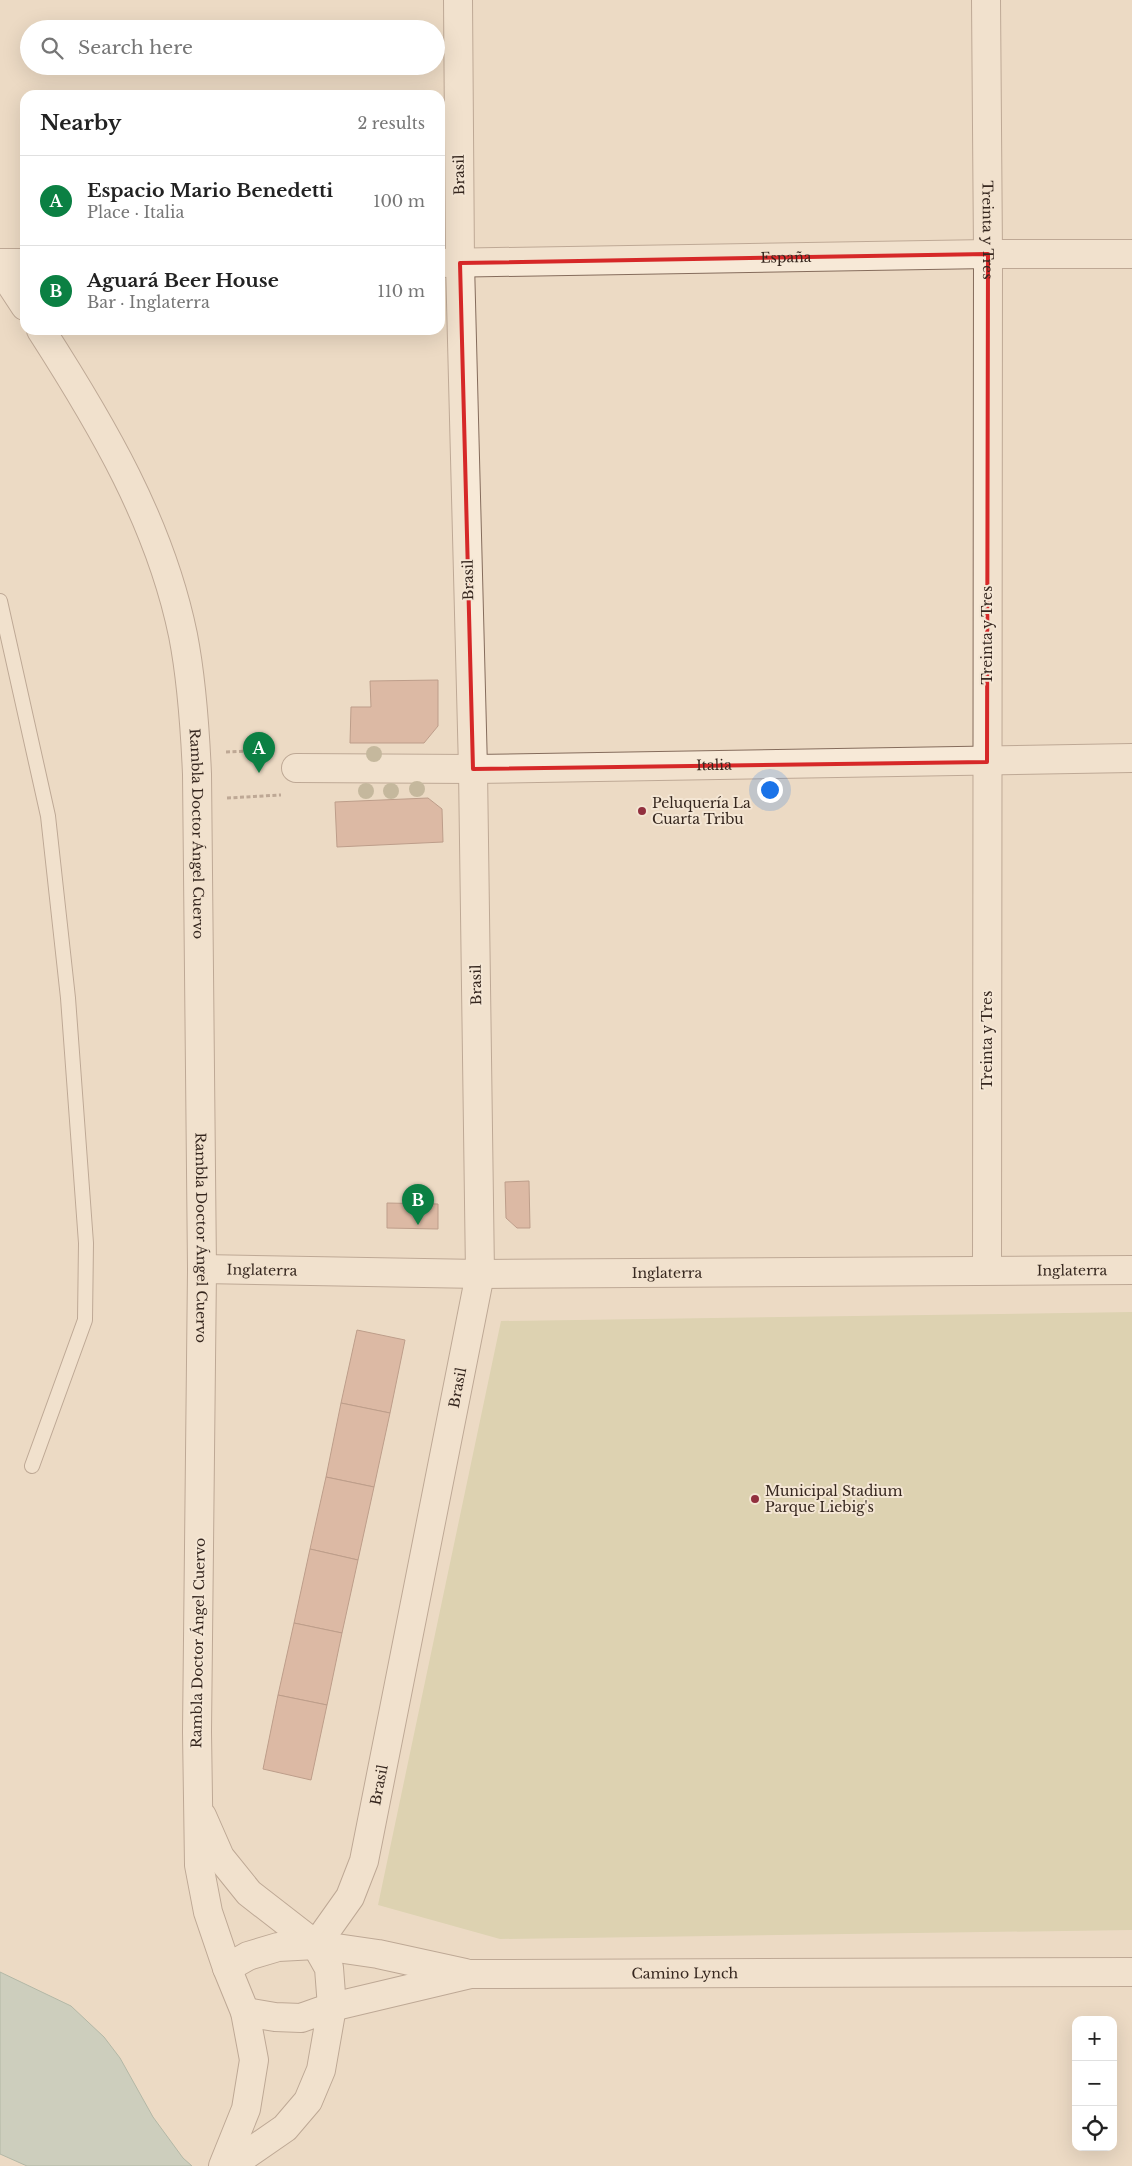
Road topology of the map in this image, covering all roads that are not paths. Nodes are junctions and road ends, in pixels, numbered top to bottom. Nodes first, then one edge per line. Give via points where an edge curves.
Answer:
1 (458, 0) edge
2 (986, 0) edge
3 (988, 254) junction
4 (1132, 254) edge
5 (0, 263) edge
6 (20, 263) edge
7 (450, 263) edge
8 (0, 268) edge
9 (20, 298) edge
10 (44, 335) edge
11 (0, 601) edge
12 (1132, 758) edge
13 (986, 762) junction
14 (296, 768) dead end
15 (473, 769) junction
16 (202, 1269) junction
17 (987, 1270) junction
18 (1132, 1270) edge
19 (480, 1274) junction
20 (32, 1466) dead end
21 (196, 1804) junction
22 (316, 1946) junction
23 (227, 1968) junction
24 (1132, 1972) edge
25 (471, 1974) junction
26 (332, 2007) junction
27 (245, 2012) junction
28 (223, 2166) edge
29 (230, 2166) edge

1 - 7 street, Brasil
2 - 3 street, Treinta y Tres
3 - 4 street, España
3 - 7 street, España
3 - 13 street, Treinta y Tres
5 - 6 street
7 - 15 street, Brasil
8 - 9 street
10 - 16 street, Rambla Doctor Ángel Cuervo via 84,397 135,492 171,586 183,635 194,719 197,774
11 - 20 lane via 48,816 68,998 86,1243 85,1320
12 - 13 street, Italia
13 - 15 street, Italia
13 - 17 street, Treinta y Tres
14 - 15 street, Italia
15 - 19 street, Brasil
16 - 19 street, Inglaterra
16 - 21 street, Rambla Doctor Ángel Cuervo
17 - 18 street, Inglaterra
17 - 19 street, Inglaterra
19 - 22 street, Brasil via 364,1861 350,1897
21 - 22 street via 220,1857 249,1893
21 - 23 street, Rambla Doctor Ángel Cuervo via 199,1865 208,1912
22 - 23 street via 278,1946 248,1956
22 - 25 street via 378,1954
22 - 26 street via 329,1968
23 - 27 street, Rambla Doctor Ángel Cuervo
24 - 25 street, Camino Lynch
25 - 26 street, Camino Lynch
26 - 27 street, Camino Lynch via 301,2018
26 - 29 street via 321,2070 308,2101 285,2128
27 - 28 street, Rambla Doctor Ángel Cuervo via 254,2060 246,2109

